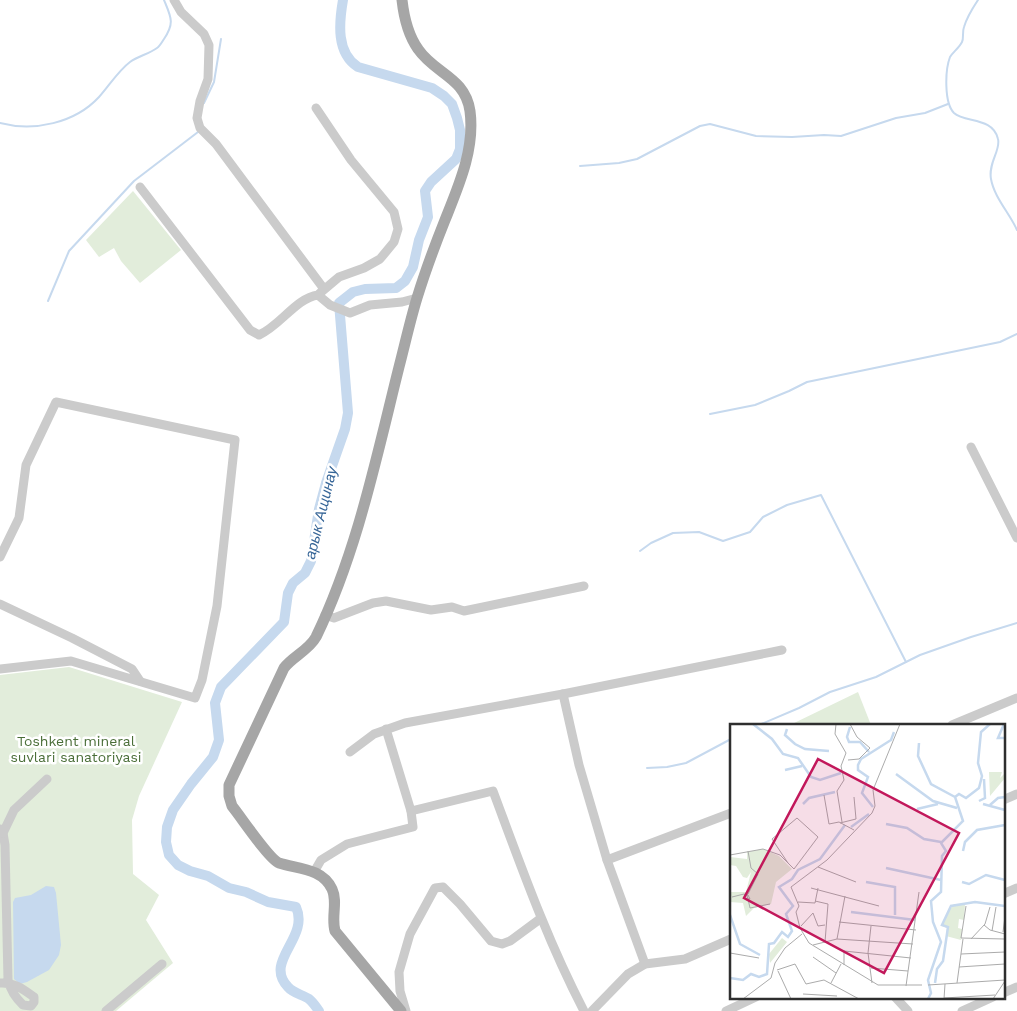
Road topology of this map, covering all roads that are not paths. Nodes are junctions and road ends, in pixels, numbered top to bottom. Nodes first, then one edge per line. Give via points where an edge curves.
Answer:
1 (174, 0) edge
2 (402, 0) edge
3 (316, 108) dead end
4 (140, 187) dead end
5 (321, 292) junction
6 (417, 298) junction
7 (971, 447) dead end
8 (1017, 538) edge
9 (0, 557) edge
10 (584, 586) dead end
11 (0, 604) edge
12 (325, 615) junction
13 (782, 650) dead end
14 (0, 669) edge
15 (140, 681) junction
16 (564, 694) junction
17 (1017, 698) edge
18 (954, 724) edge
19 (386, 729) junction
20 (350, 752) dead end
21 (48, 778) dead end
22 (1017, 794) edge
23 (1004, 800) edge
24 (411, 811) junction
25 (730, 813) edge
26 (2, 830) edge
27 (607, 860) junction
28 (314, 872) junction
29 (1017, 888) edge
30 (1004, 894) edge
31 (540, 919) junction
32 (730, 939) edge
33 (162, 964) dead end
34 (645, 964) junction
35 (4, 983) edge
36 (1017, 987) edge
37 (1004, 993) edge
38 (754, 998) edge
39 (896, 998) edge
40 (991, 998) edge
41 (25, 1008) edge
42 (106, 1011) edge
43 (401, 1011) edge
44 (406, 1011) edge
45 (584, 1011) edge
46 (592, 1011) edge
47 (726, 1011) edge
48 (908, 1011) edge
49 (962, 1011) edge

1 - 5 street via 181,12 204,34 209,45 208,79 197,118 200,128 216,144
2 - 6 main road via 410,37 433,65 458,84 470,111 470,146 464,173
3 - 5 street via 351,160 394,212 398,229 394,242 380,259 339,277
4 - 5 street via 250,330 259,335 268,331 308,296
5 - 6 street via 330,305 350,312 370,305
6 - 12 main road via 353,544
7 - 8 street
9 - 15 street via 19,518 26,465 56,402 235,440 217,606 202,680 195,698
10 - 12 street via 464,611 452,607 431,610 386,601 334,618
11 - 15 street via 132,669
12 - 28 main road via 314,640 284,668 229,785 232,806 277,862
13 - 16 street
14 - 15 street via 71,661
16 - 19 street
16 - 27 street via 579,765
17 - 18 street
19 - 20 street
19 - 24 street
21 - 26 street via 14,810
22 - 23 street
24 - 28 street via 413,827 347,844 321,860
24 - 31 street via 494,791
25 - 27 street
26 - 35 street via 5,845
27 - 34 street
28 - 43 main road via 332,888 335,931
29 - 30 street
31 - 44 street via 502,944 492,941 444,887 435,888 410,934 399,972
31 - 45 street
32 - 34 street via 685,959
33 - 42 street
34 - 46 street via 628,974
35 - 41 street
36 - 37 street
38 - 47 street
39 - 48 street
40 - 49 street

